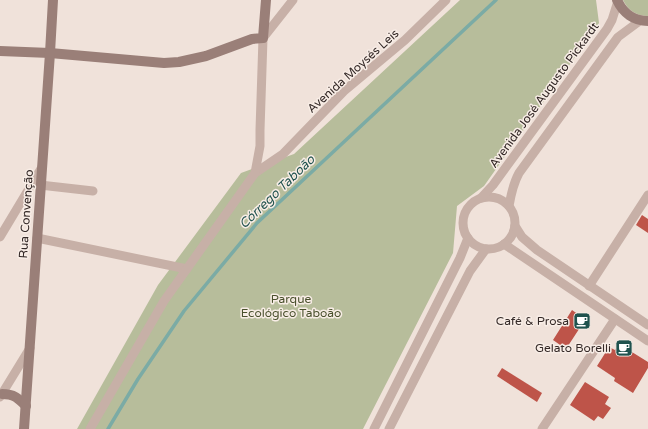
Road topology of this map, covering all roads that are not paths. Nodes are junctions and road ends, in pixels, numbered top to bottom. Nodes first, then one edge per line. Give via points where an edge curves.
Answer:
1 (53, 0) edge
2 (266, 0) edge
3 (293, 0) edge
4 (446, 0) edge
5 (618, 1) edge
6 (644, 20) edge
7 (263, 38) junction
8 (0, 51) edge
9 (50, 53) junction
10 (42, 167) junction
11 (256, 173) junction
12 (40, 185) junction
13 (93, 191) dead end
14 (648, 195) edge
15 (481, 198) junction
16 (509, 206) junction
17 (515, 226) junction
18 (0, 237) edge
19 (37, 238) junction
20 (468, 238) junction
21 (504, 244) junction
22 (486, 249) junction
23 (187, 269) junction
24 (589, 286) junction
25 (614, 319) junction
26 (648, 325) edge
27 (648, 341) edge
28 (30, 348) junction
29 (1, 396) edge
30 (26, 406) junction
31 (24, 429) edge
32 (90, 429) edge
33 (374, 429) edge
34 (389, 429) edge
35 (542, 429) edge

1 - 9 street, Rua Convenção
2 - 7 street
3 - 7 street
4 - 11 street, Avenida Moysés Leis via 405,40 344,91 283,154
5 - 6 street via 631,17
5 - 15 street, Avenida José Augusto Pickardt via 607,28
6 - 16 street via 618,37 519,173 512,186
7 - 9 street via 252,39 206,56 179,62 164,63
7 - 11 street via 260,146
8 - 9 street
9 - 10 street, Rua Convenção
10 - 12 street, Rua Convenção
10 - 18 street
11 - 23 street
12 - 13 street
12 - 19 street, Rua Convenção
14 - 24 street
15 - 16 street via 493,197
15 - 20 street via 468,207 464,215 464,231
16 - 17 street via 514,215
17 - 21 street
17 - 24 street via 522,237 537,250
19 - 23 street
19 - 28 street, Rua Convenção
20 - 22 street
20 - 33 street
21 - 22 street
21 - 25 street
22 - 34 street via 470,271
23 - 32 street via 164,301
24 - 26 street
25 - 27 street
25 - 35 street
28 - 29 street
28 - 30 street, Rua Convenção
29 - 30 street via 14,395
30 - 31 street, Rua Convenção

